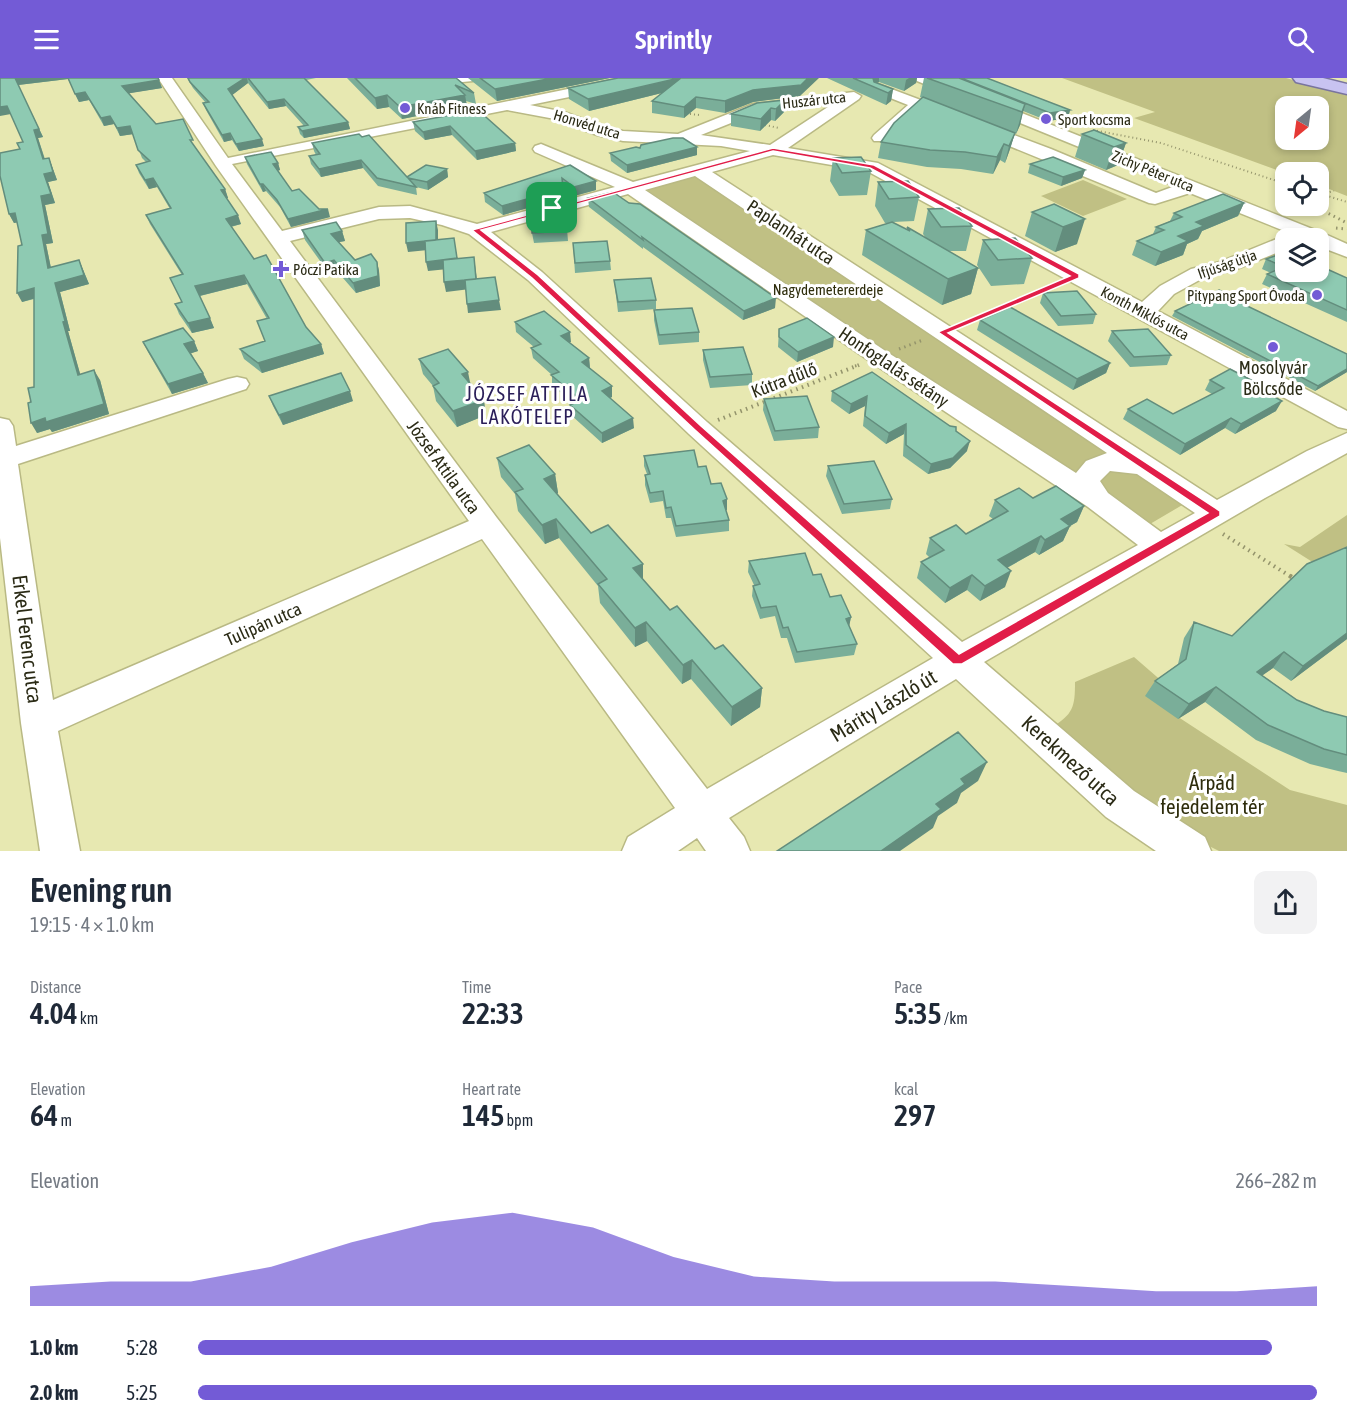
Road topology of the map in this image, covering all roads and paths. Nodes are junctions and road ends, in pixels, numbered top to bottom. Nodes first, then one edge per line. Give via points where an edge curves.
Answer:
1 (165, 78) edge
2 (643, 78) edge
3 (1302, 78) edge
4 (460, 79) edge
5 (915, 81) edge
6 (826, 82) dead end
7 (878, 88) junction
8 (1347, 89) edge
9 (854, 96) junction
10 (918, 104) junction
11 (527, 105) junction
12 (498, 106) junction
13 (765, 125) edge
14 (706, 126) joint
15 (777, 127) dead end
16 (681, 138) junction
17 (880, 138) dead end
18 (1072, 138) junction
19 (541, 149) dead end
20 (773, 150) junction
21 (845, 160) joint
22 (222, 162) junction
23 (696, 169) junction
24 (1275, 180) edge
25 (1193, 186) junction
26 (629, 187) junction
27 (1334, 191) dead end
28 (1329, 192) edge
29 (1329, 197) edge
30 (1347, 202) edge
31 (1329, 214) edge
32 (1347, 223) edge
33 (1289, 228) edge
34 (476, 230) junction
35 (278, 238) junction
36 (1329, 244) edge
37 (1275, 246) edge
38 (1347, 251) edge
39 (1076, 276) junction
40 (1142, 312) junction
41 (942, 332) junction
42 (879, 357) junction
43 (237, 384) dead end
44 (1347, 421) edge
45 (0, 426) edge
46 (698, 428) junction
47 (1347, 442) edge
48 (5, 459) junction
49 (1150, 469) junction
50 (1098, 500) junction
51 (1210, 517) junction
52 (487, 525) junction
53 (1161, 546) junction
54 (1296, 579) edge
55 (958, 660) junction
56 (39, 723) junction
57 (702, 812) junction
58 (60, 851) edge
59 (642, 851) edge
60 (730, 851) edge
61 (1191, 851) edge

1 - 22 street, József Attila utca
2 - 11 street
3 - 8 main road
4 - 12 street
5 - 7 street, Huszár utca
5 - 18 street, Zichy Péter utca
6 - 9 street
7 - 9 street, Huszár utca
7 - 10 street
9 - 14 street, Huszár utca via 753,109
9 - 20 street, Huszár utca
10 - 17 street
10 - 25 street via 1155,199
11 - 12 street
11 - 16 street, Honvéd utca via 613,134
12 - 22 street
13 - 15 path
14 - 16 street, Honvéd utca
16 - 20 street, Honvéd utca
18 - 24 path via 1090,129 1152,141
18 - 25 street, Zichy Péter utca
19 - 26 street, Honfoglalás sétány
20 - 21 street, Honvéd utca
20 - 23 street
21 - 39 street, Konth Miklós utca via 872,167
22 - 35 street, József Attila utca
23 - 26 street
23 - 41 street, Paplanhát utca
25 - 33 street, Zichy Péter utca
26 - 34 street
26 - 42 street, Honfoglalás sétány
27 - 28 path
29 - 30 path
31 - 32 path
34 - 35 street, Kerekmező utca via 410,212 379,213
34 - 46 street, Kerekmező utca via 535,276
35 - 52 street, József Attila utca
36 - 38 street, Zichy Péter utca
37 - 40 street, Ifjúság útja via 1198,273 1167,290
39 - 40 street, Konth Miklós utca
39 - 41 path, Kútra dűlő
40 - 44 street, Konth Miklós utca
41 - 42 path, Kútra dűlő
41 - 49 street, Paplanhát utca
42 - 46 path, Kútra dűlő
42 - 50 street, Honfoglalás sétány
43 - 48 street
45 - 48 street, Erkel Ferenc utca
46 - 55 street, Kerekmező utca
47 - 51 street, Márity László út
48 - 56 street, Erkel Ferenc utca
49 - 50 street via 1116,461 1102,462 1089,472 1086,480
49 - 51 street, Paplanhát utca
50 - 53 street, Honfoglalás sétány
51 - 53 street, Márity László út
51 - 54 path
52 - 56 street, Tulipán utca
52 - 57 street, József Attila utca
53 - 55 street, Márity László út
55 - 57 street, Márity László út
55 - 61 street, Kerekmező utca via 1120,804
56 - 58 street, Erkel Ferenc utca
57 - 59 street, Márity László út
57 - 60 street, József Attila utca

